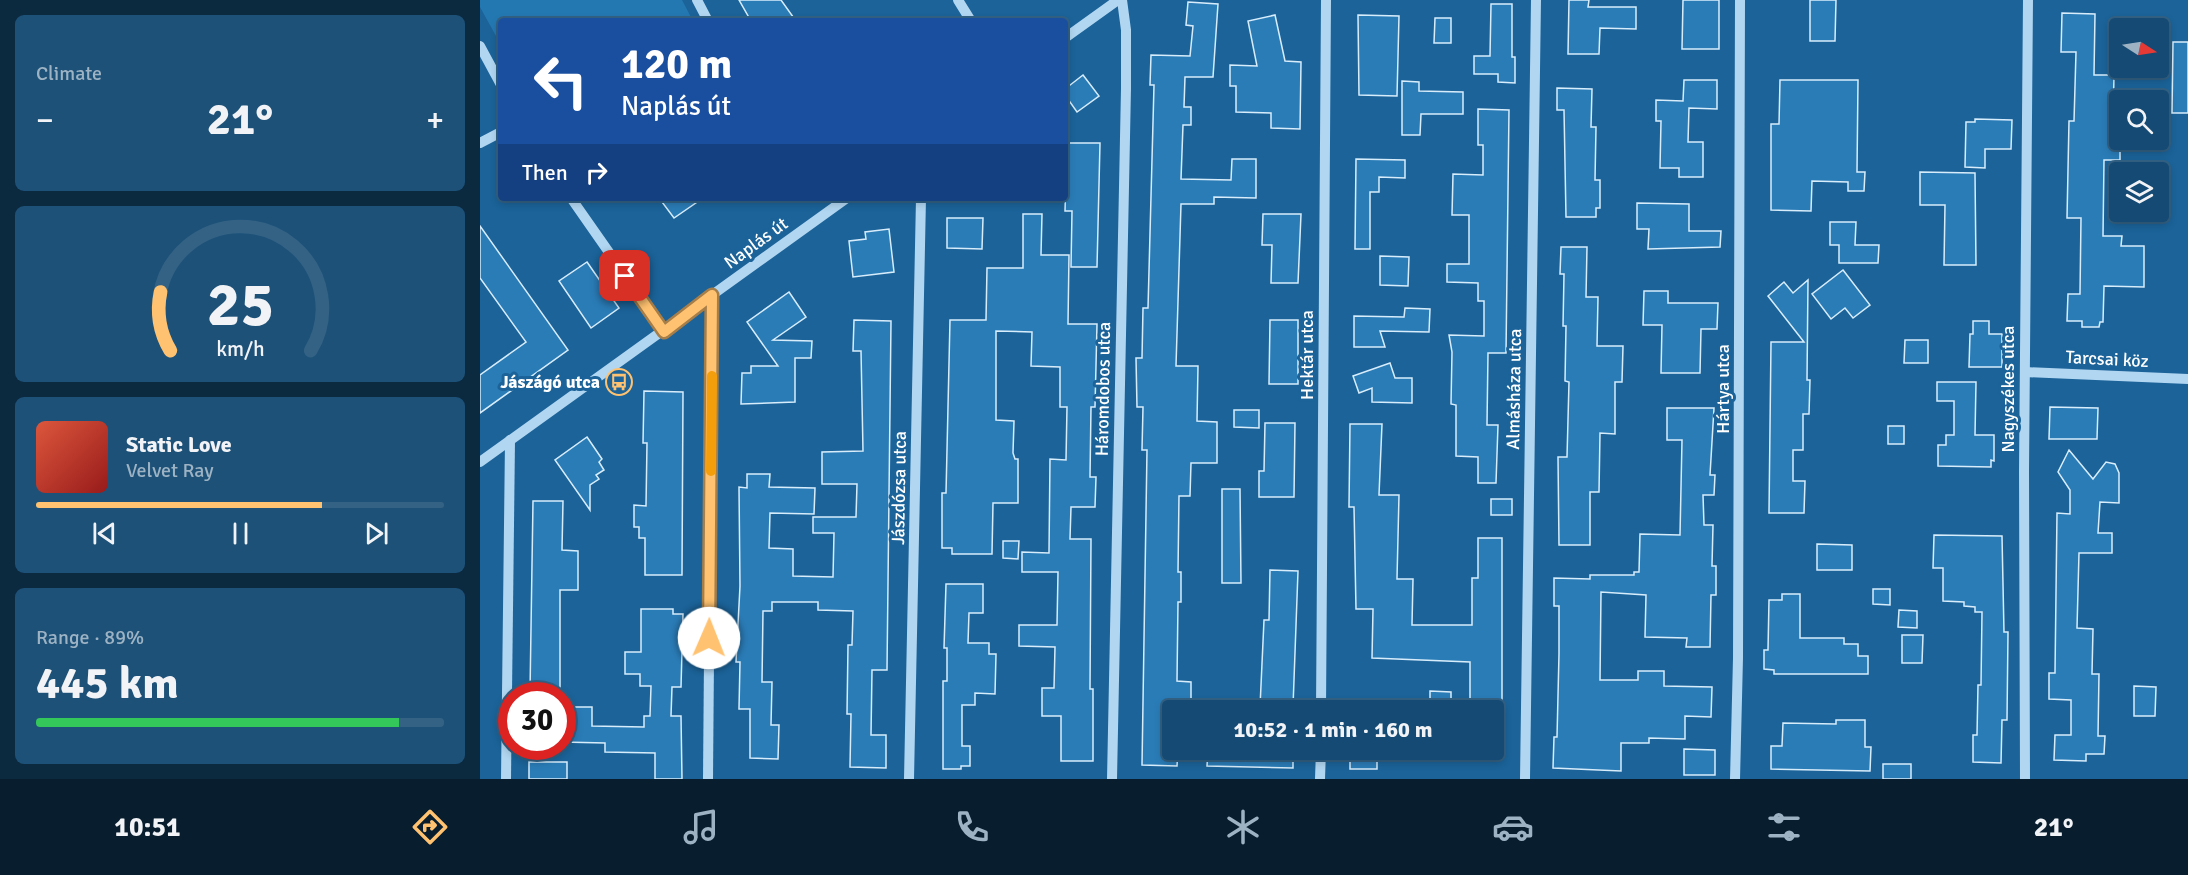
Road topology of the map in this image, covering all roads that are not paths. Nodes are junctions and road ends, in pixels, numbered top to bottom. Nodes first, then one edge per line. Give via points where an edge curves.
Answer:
1 (697, 0) edge
2 (958, 0) edge
3 (1118, 0) edge
4 (1122, 0) edge
5 (1326, 0) edge
6 (1536, 0) edge
7 (1740, 0) edge
8 (2028, 0) edge
9 (706, 18) edge
10 (969, 18) edge
11 (1068, 36) edge
12 (480, 46) edge
13 (498, 79) edge
14 (498, 134) edge
15 (480, 143) edge
16 (573, 201) edge
17 (829, 201) edge
18 (843, 201) edge
19 (921, 201) edge
20 (834, 208) junction
21 (712, 295) junction
22 (664, 332) junction
23 (2025, 372) junction
24 (2188, 379) edge
25 (510, 440) junction
26 (480, 462) edge
27 (1321, 700) edge
28 (1321, 760) edge
29 (506, 779) edge
30 (708, 779) edge
31 (909, 779) edge
32 (1112, 779) edge
33 (1320, 779) edge
34 (1525, 779) edge
35 (1735, 779) edge
36 (2025, 779) edge

1 - 9 street
2 - 10 street
3 - 11 street
4 - 32 street, Háromdobos utca via 1126,77
5 - 27 street, Hektár utca
6 - 34 street, Almásháza utca
7 - 35 street, Hártya utca
8 - 23 street, Nagyszékes utca
12 - 13 street
14 - 15 street
16 - 22 street
17 - 20 street
18 - 20 street, Naplás út
19 - 31 street, Jászdózsa utca
20 - 21 street, Naplás út
21 - 22 street, Naplás út
21 - 30 street
22 - 25 street, Naplás út
23 - 24 street, Tarcsai köz
23 - 36 street, Nagyszékes utca
25 - 26 street, Naplás út
25 - 29 street
28 - 33 street

